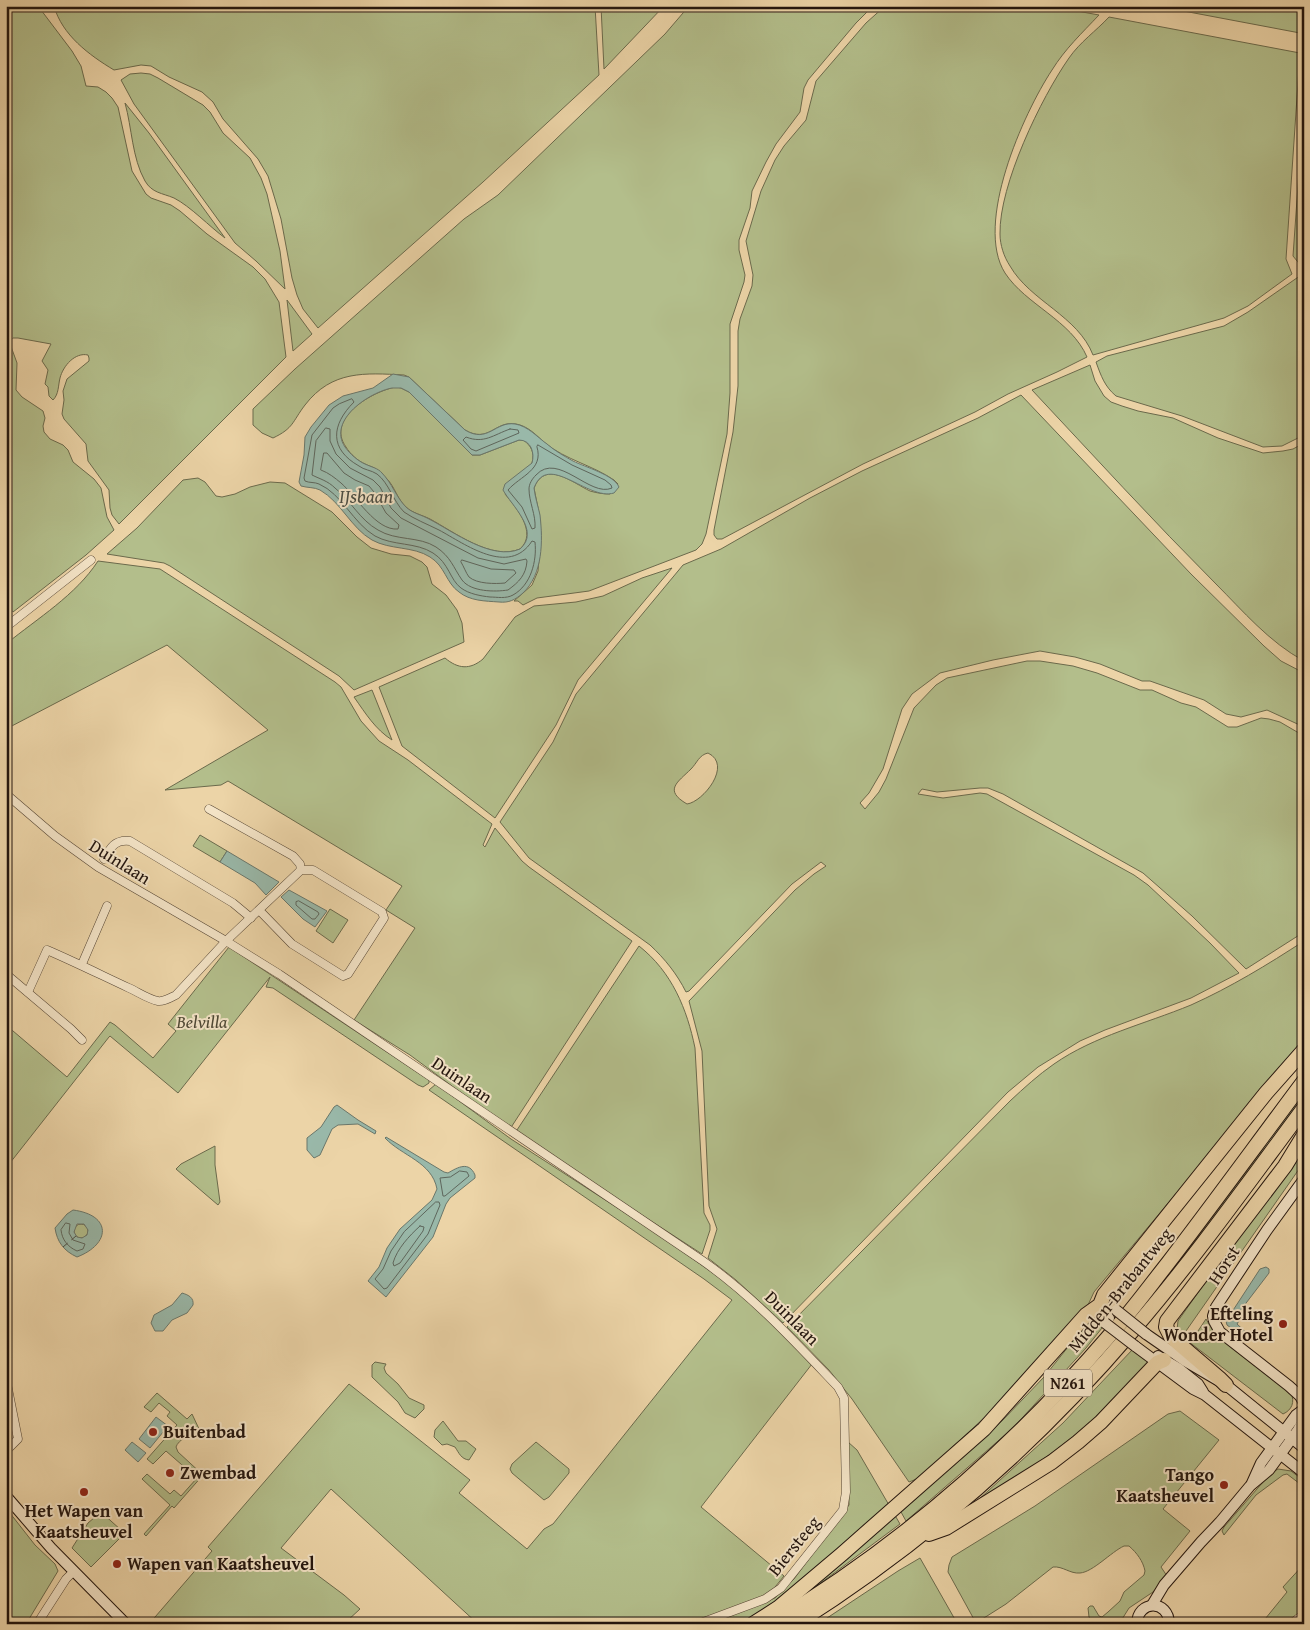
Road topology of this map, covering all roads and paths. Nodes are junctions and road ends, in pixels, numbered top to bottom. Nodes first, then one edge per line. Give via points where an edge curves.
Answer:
1 (91, 560) dead end
2 (6, 627) edge
3 (6, 794) edge
4 (209, 809) dead end
5 (104, 859) dead end
6 (301, 870) junction
7 (107, 906) dead end
8 (259, 910) junction
9 (251, 918) junction
10 (226, 941) junction
11 (82, 964) junction
12 (6, 974) edge
13 (28, 992) junction
14 (82, 1040) dead end
15 (1304, 1050) edge
16 (1304, 1081) edge
17 (1304, 1108) edge
18 (1304, 1135) edge
19 (1304, 1179) edge
20 (1100, 1305) junction
21 (1110, 1317) junction
22 (1140, 1341) junction
23 (1161, 1362) junction
24 (6, 1379) edge
25 (1226, 1386) junction
26 (1302, 1397) edge
27 (1304, 1409) edge
28 (1304, 1419) edge
29 (1283, 1432) junction
30 (845, 1437) joint
31 (1292, 1439) junction
32 (1272, 1448) junction
33 (1304, 1448) edge
34 (6, 1451) edge
35 (1280, 1455) junction
36 (1304, 1473) edge
37 (1250, 1486) junction
38 (6, 1496) edge
39 (916, 1539) junction
40 (74, 1571) junction
41 (1157, 1607) junction
42 (1304, 1614) edge
43 (1136, 1623) edge
44 (37, 1624) edge
45 (126, 1624) edge
46 (698, 1624) edge
47 (753, 1624) edge
48 (771, 1624) edge
49 (795, 1624) edge
50 (1169, 1624) edge
51 (1291, 1624) edge

1 - 2 street
3 - 10 street, Duinlaan via 98,867
4 - 6 street via 293,856
5 - 9 street via 115,843 130,841 234,902
6 - 8 street
6 - 8 street via 313,870 384,915 348,974 341,976 292,944
7 - 11 street
8 - 9 street
9 - 10 street
10 - 11 street via 176,995 159,1001
10 - 30 street, Duinlaan via 390,1048 726,1278 782,1328 838,1387 844,1398
11 - 13 street via 47,950
12 - 13 street
13 - 14 street
15 - 20 highway, N261 via 1104,1295
16 - 48 highway, Midden-Brabantweg / N261 via 1144,1294 1057,1394 998,1452 910,1528
17 - 39 highway, Midden-Brabantweg / N261 via 1165,1292 1093,1375 1006,1462
18 - 25 highway via 1285,1166 1167,1321 1171,1337
19 - 26 street, Horst via 1240,1269 1213,1316 1225,1337
20 - 21 street via 1107,1305
20 - 21 street via 1100,1317
20 - 47 highway, N261 via 1086,1315 984,1429 778,1608
21 - 22 street, bridge
21 - 22 street, bridge
22 - 23 street
22 - 25 street via 1185,1361
23 - 32 street
23 - 39 highway, N261 via 1101,1422 1052,1462 946,1528
24 - 34 street via 18,1438
25 - 29 street
27 - 29 street
28 - 31 street
29 - 31 street
29 - 32 street
30 - 46 street, Biersteeg via 843,1510 812,1550 774,1594
31 - 33 street
31 - 35 street
32 - 35 street
32 - 37 street
35 - 36 street
35 - 37 street via 1269,1470
37 - 41 street via 1162,1589
38 - 40 street
39 - 49 highway, Midden-Brabantweg / N261
40 - 44 street
40 - 45 street
41 - 43 street via 1142,1609
41 - 50 street via 1169,1616
42 - 51 street

